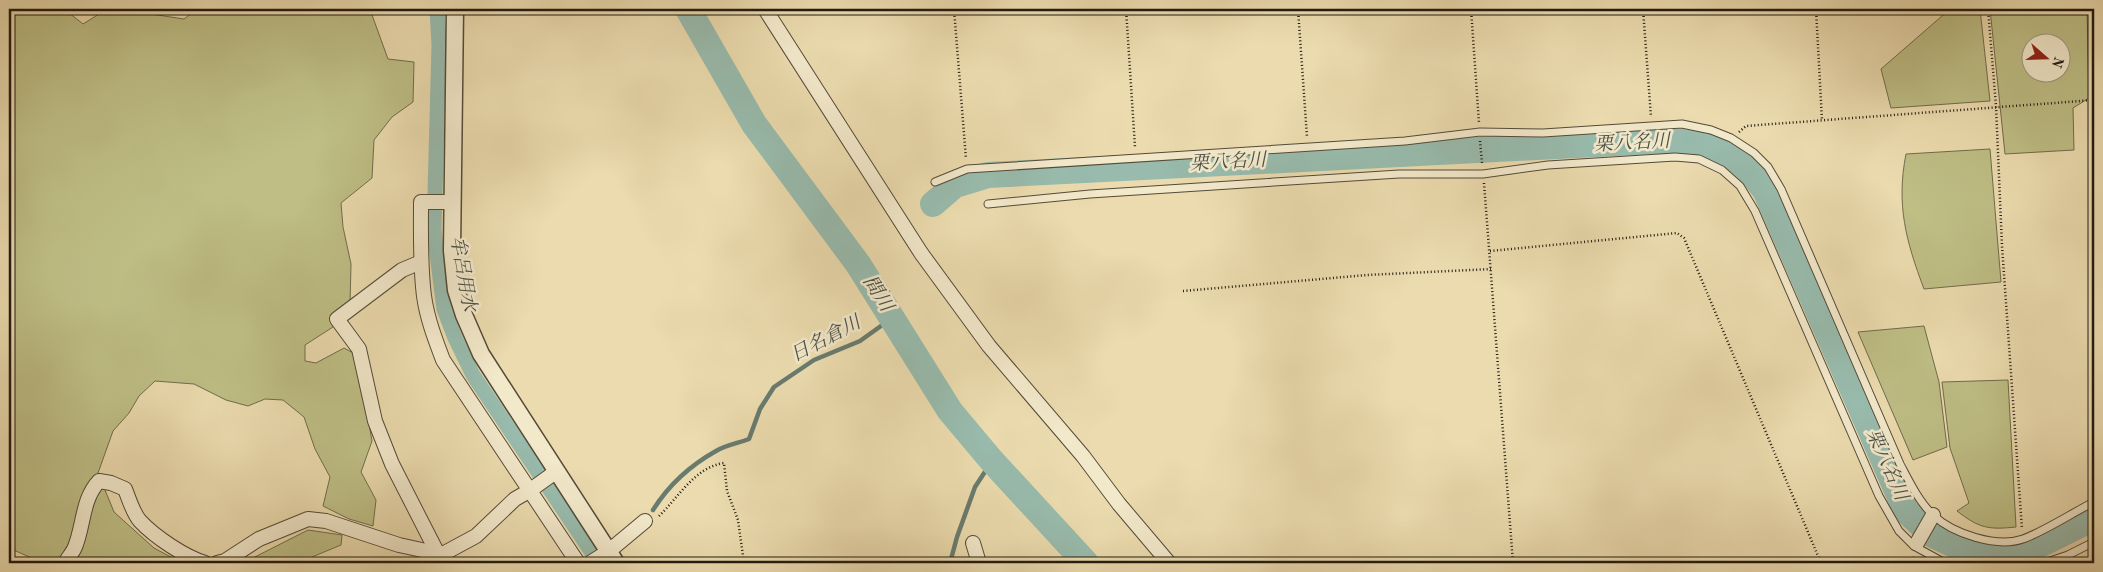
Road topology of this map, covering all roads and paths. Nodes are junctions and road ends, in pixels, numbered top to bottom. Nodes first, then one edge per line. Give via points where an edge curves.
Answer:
1 (454, 9) edge
2 (765, 9) edge
3 (954, 9) edge
4 (1126, 9) edge
5 (1298, 9) edge
6 (1471, 9) edge
7 (1643, 9) edge
8 (1816, 9) edge
9 (1988, 9) edge
10 (2094, 100) edge
11 (1996, 106) junction
12 (1822, 120) junction
13 (1651, 125) junction
14 (1480, 135) junction
15 (1731, 138) junction
16 (1308, 148) junction
17 (1136, 158) junction
18 (967, 169) junction
19 (1483, 171) junction
20 (935, 182) dead end
21 (449, 203) junction
22 (988, 204) dead end
23 (1490, 251) junction
24 (421, 262) junction
25 (1491, 269) junction
26 (1183, 291) dead end
27 (553, 473) junction
28 (532, 489) junction
29 (2094, 502) edge
30 (1932, 518) junction
31 (645, 521) joint
32 (2022, 539) junction
33 (2094, 542) edge
34 (973, 543) dead end
35 (1916, 544) junction
36 (609, 557) edge
37 (440, 559) edge
38 (65, 563) edge
39 (205, 563) edge
40 (217, 563) edge
41 (578, 563) edge
42 (590, 563) edge
43 (744, 563) edge
44 (978, 563) edge
45 (1169, 563) edge
46 (1513, 563) edge
47 (1821, 563) edge
48 (1945, 563) edge
49 (2044, 563) edge

1 - 21 street via 455,104
2 - 45 street via 921,253 989,346
3 - 18 path
4 - 17 path
5 - 16 path
6 - 14 path
7 - 13 path
8 - 12 path
9 - 11 path
10 - 11 path
11 - 12 path
11 - 32 path
12 - 15 path via 1746,126
13 - 14 lane
13 - 15 lane via 1682,124
14 - 16 lane
14 - 19 path
15 - 30 lane via 1768,167 1781,189 1900,464
16 - 17 lane
17 - 18 lane
18 - 20 lane
19 - 22 lane via 1081,195
19 - 23 path
19 - 35 lane via 1675,157 1699,159 1722,170 1740,186 1755,211 1879,496 1900,531
21 - 24 street via 421,202
21 - 27 street via 456,290 464,315 481,354
23 - 25 path
23 - 47 path via 1677,234 1684,238
24 - 28 street via 424,298 443,360
24 - 37 street via 402,270 337,319 359,349 375,421 392,464
25 - 26 path via 1367,275
25 - 46 path
27 - 28 street
27 - 36 street
28 - 37 street via 515,499 476,536
28 - 41 street
29 - 32 lane
30 - 32 lane via 1983,540 2005,542
30 - 35 street
31 - 36 street
31 - 43 path via 654,521 681,490 705,471 724,463 727,491 738,520
33 - 49 lane
34 - 44 street
35 - 48 lane
36 - 42 street
37 - 40 street via 431,552 326,521 308,519 259,539
38 - 39 street via 75,546 93,487 99,481 125,489 139,520 192,559

